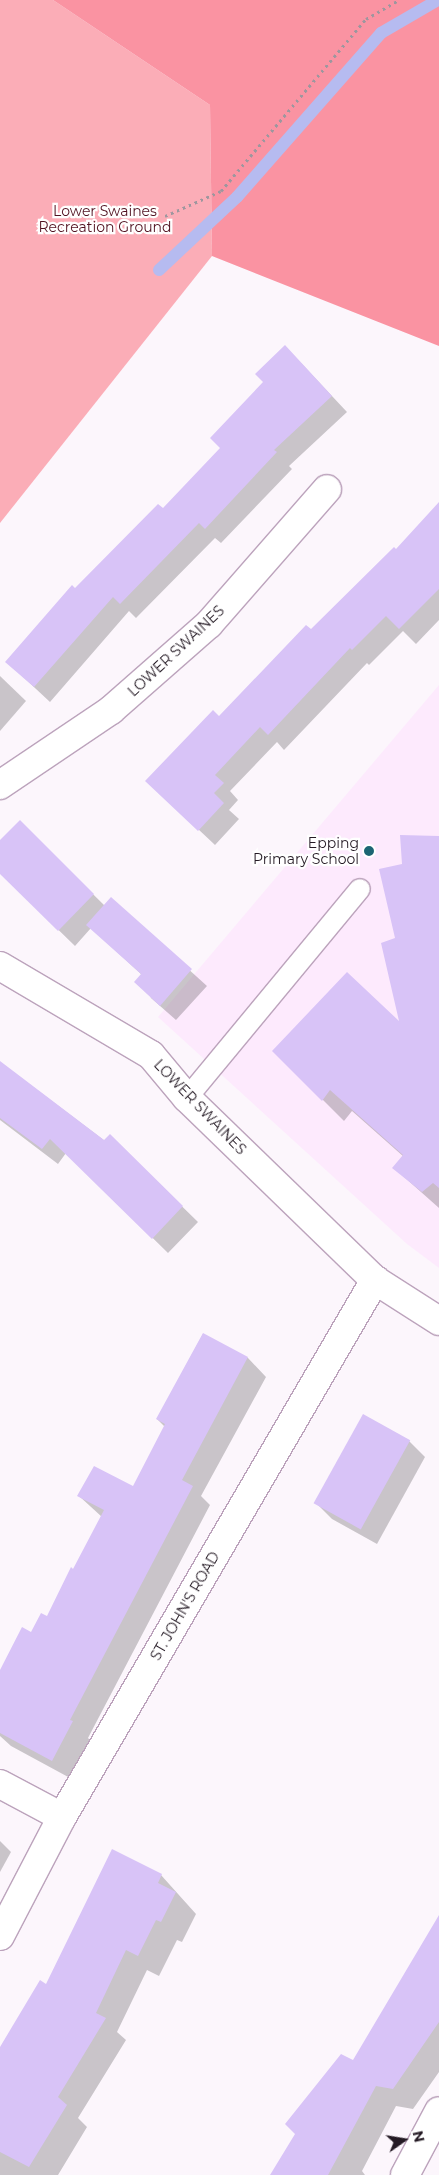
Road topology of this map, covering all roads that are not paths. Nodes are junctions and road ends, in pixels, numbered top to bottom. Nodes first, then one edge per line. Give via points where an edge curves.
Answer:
1 (327, 489) dead end
2 (0, 785) edge
3 (360, 889) dead end
4 (0, 966) edge
5 (187, 1098) junction
6 (376, 1280) junction
7 (439, 1321) edge
8 (0, 1784) edge
9 (62, 1817) junction
10 (0, 1936) edge
11 (439, 2111) edge
12 (405, 2175) edge

1 - 2 street, LOWER SWAINES via 209,624 111,710
3 - 5 lane
4 - 5 street, LOWER SWAINES via 151,1055
5 - 6 street, LOWER SWAINES
6 - 7 street, LOWER SWAINES
6 - 9 street, ST. JOHN'S ROAD
8 - 9 street
9 - 10 street, ST. JOHN'S ROAD
11 - 12 street

